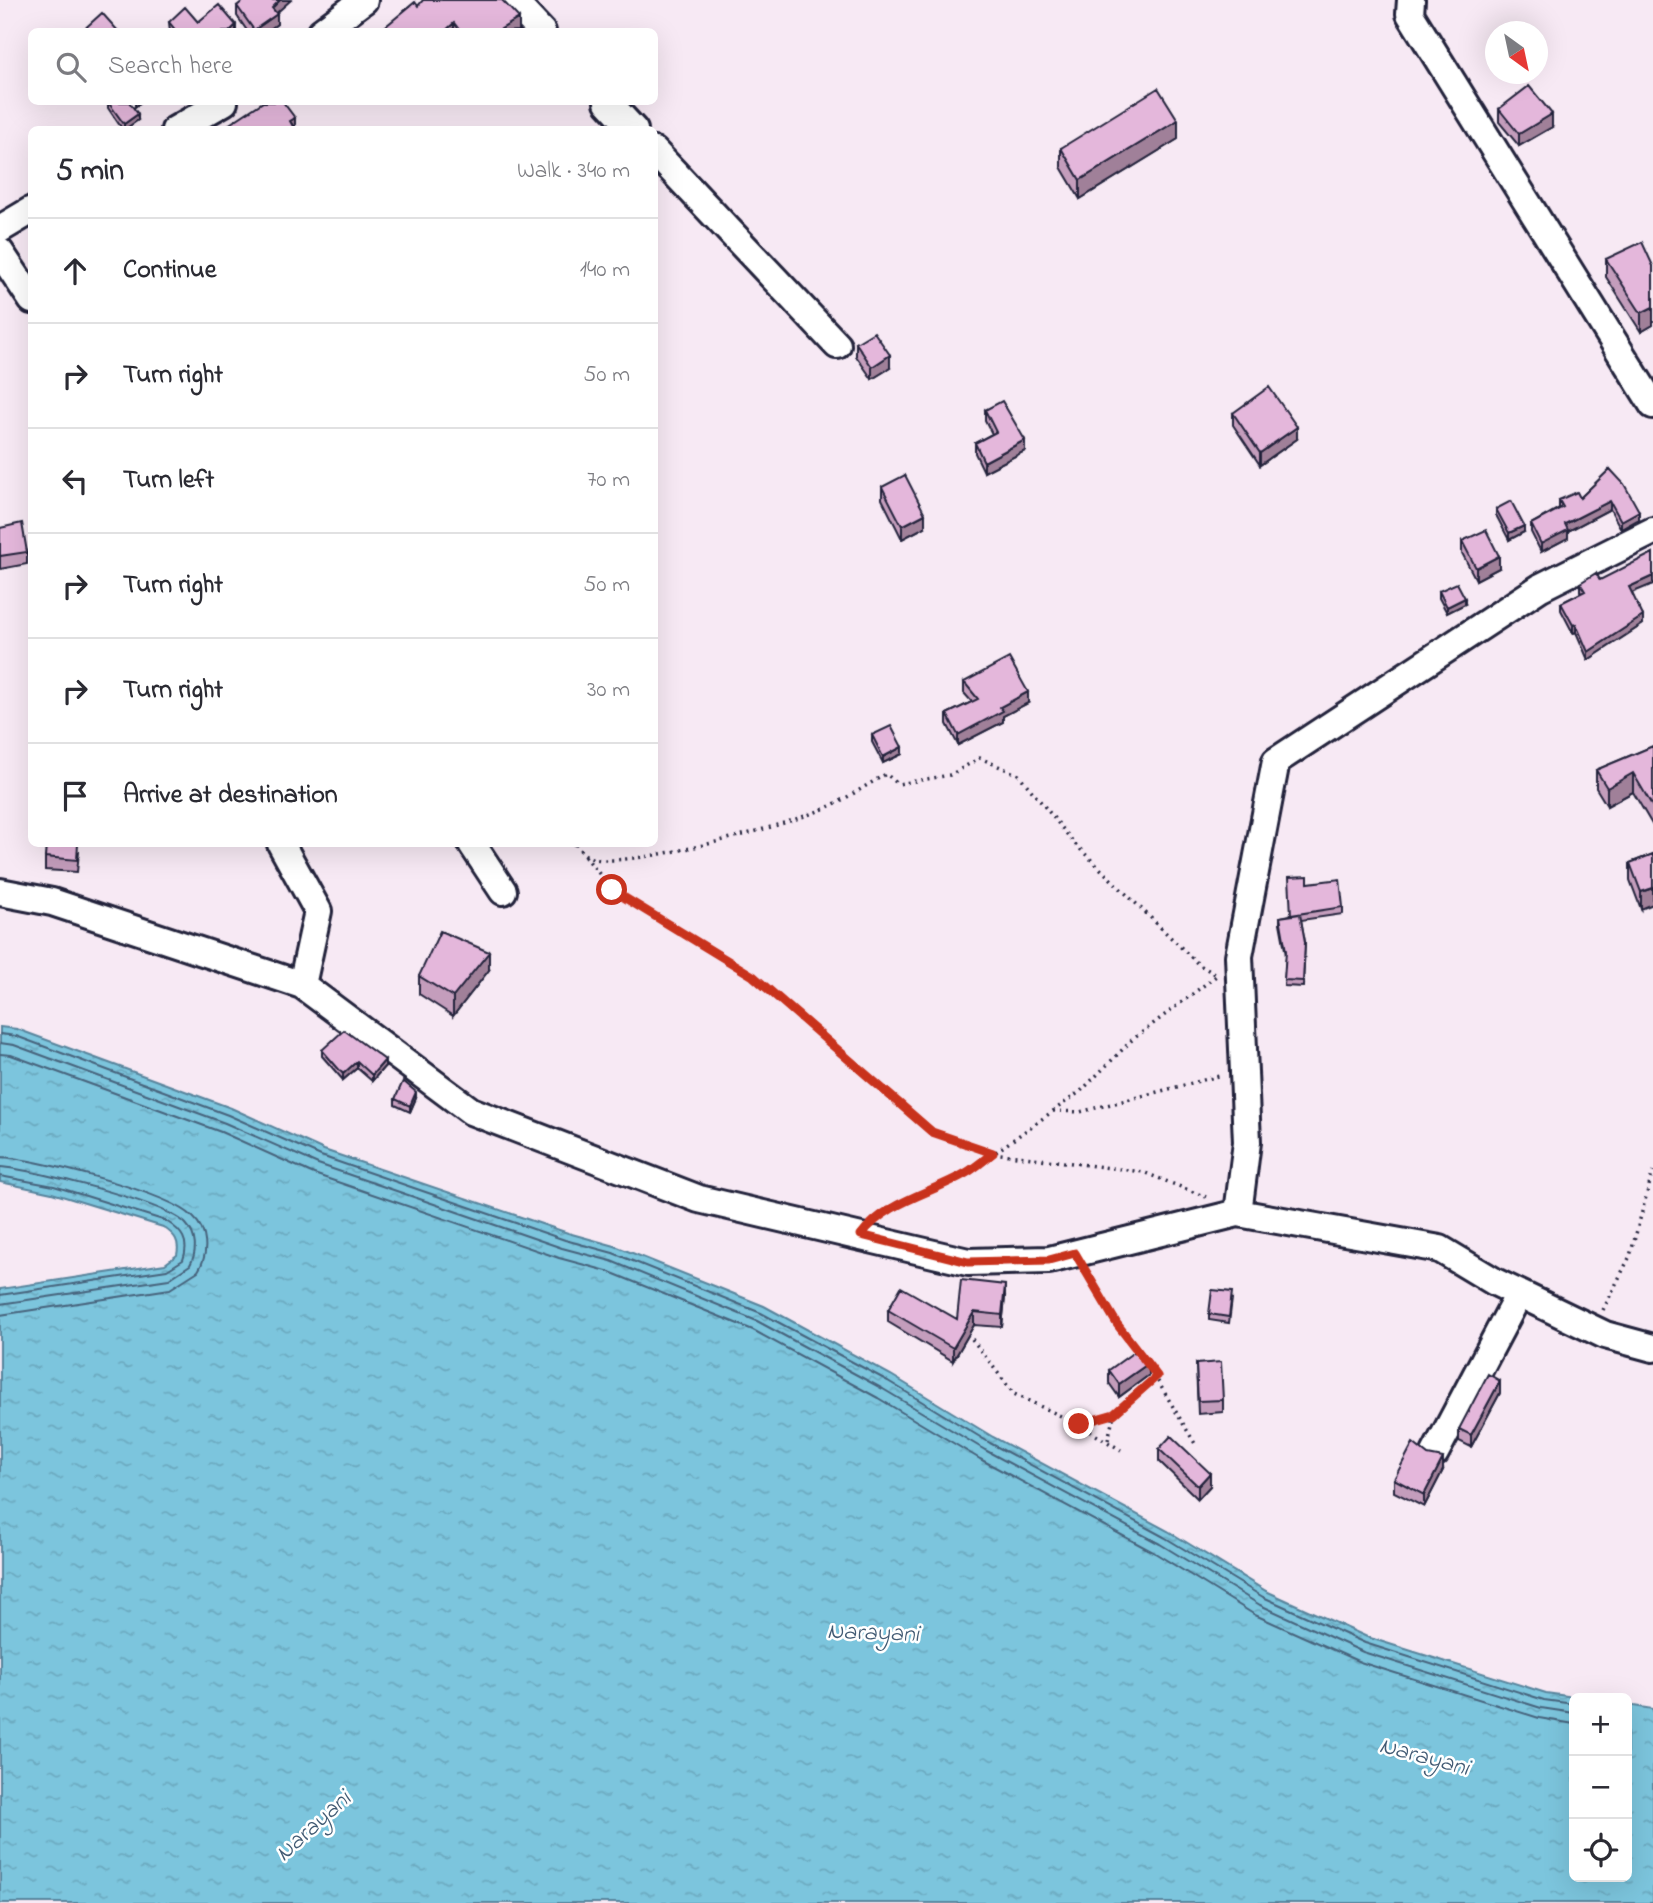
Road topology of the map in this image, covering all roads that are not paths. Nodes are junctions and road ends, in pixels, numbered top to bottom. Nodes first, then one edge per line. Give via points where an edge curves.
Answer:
1 (364, 0) edge
2 (512, 0) edge
3 (1410, 0) edge
4 (326, 28) edge
5 (538, 28) edge
6 (219, 105) edge
7 (611, 105) edge
8 (182, 126) edge
9 (630, 126) edge
10 (658, 155) edge
11 (28, 212) edge
12 (0, 229) edge
13 (0, 252) edge
14 (28, 294) edge
15 (837, 345) dead end
16 (1653, 405) edge
17 (1653, 531) edge
18 (283, 847) edge
19 (474, 847) edge
20 (503, 891) dead end
21 (0, 892) edge
22 (302, 985) junction
23 (1238, 1213) junction
24 (1519, 1294) junction
25 (1653, 1348) edge
26 (1435, 1453) edge

1 - 4 street
2 - 5 street
3 - 16 street via 1410,14
6 - 8 street
7 - 9 street
10 - 15 street
11 - 12 street
13 - 14 street
17 - 23 street via 1541,587 1276,761 1239,956 1247,1142
18 - 22 street via 318,911
19 - 20 street
21 - 22 street via 52,902
22 - 23 street via 471,1111 699,1199 968,1262 1049,1260
23 - 24 street via 1440,1249
24 - 25 street via 1587,1326
24 - 26 street

